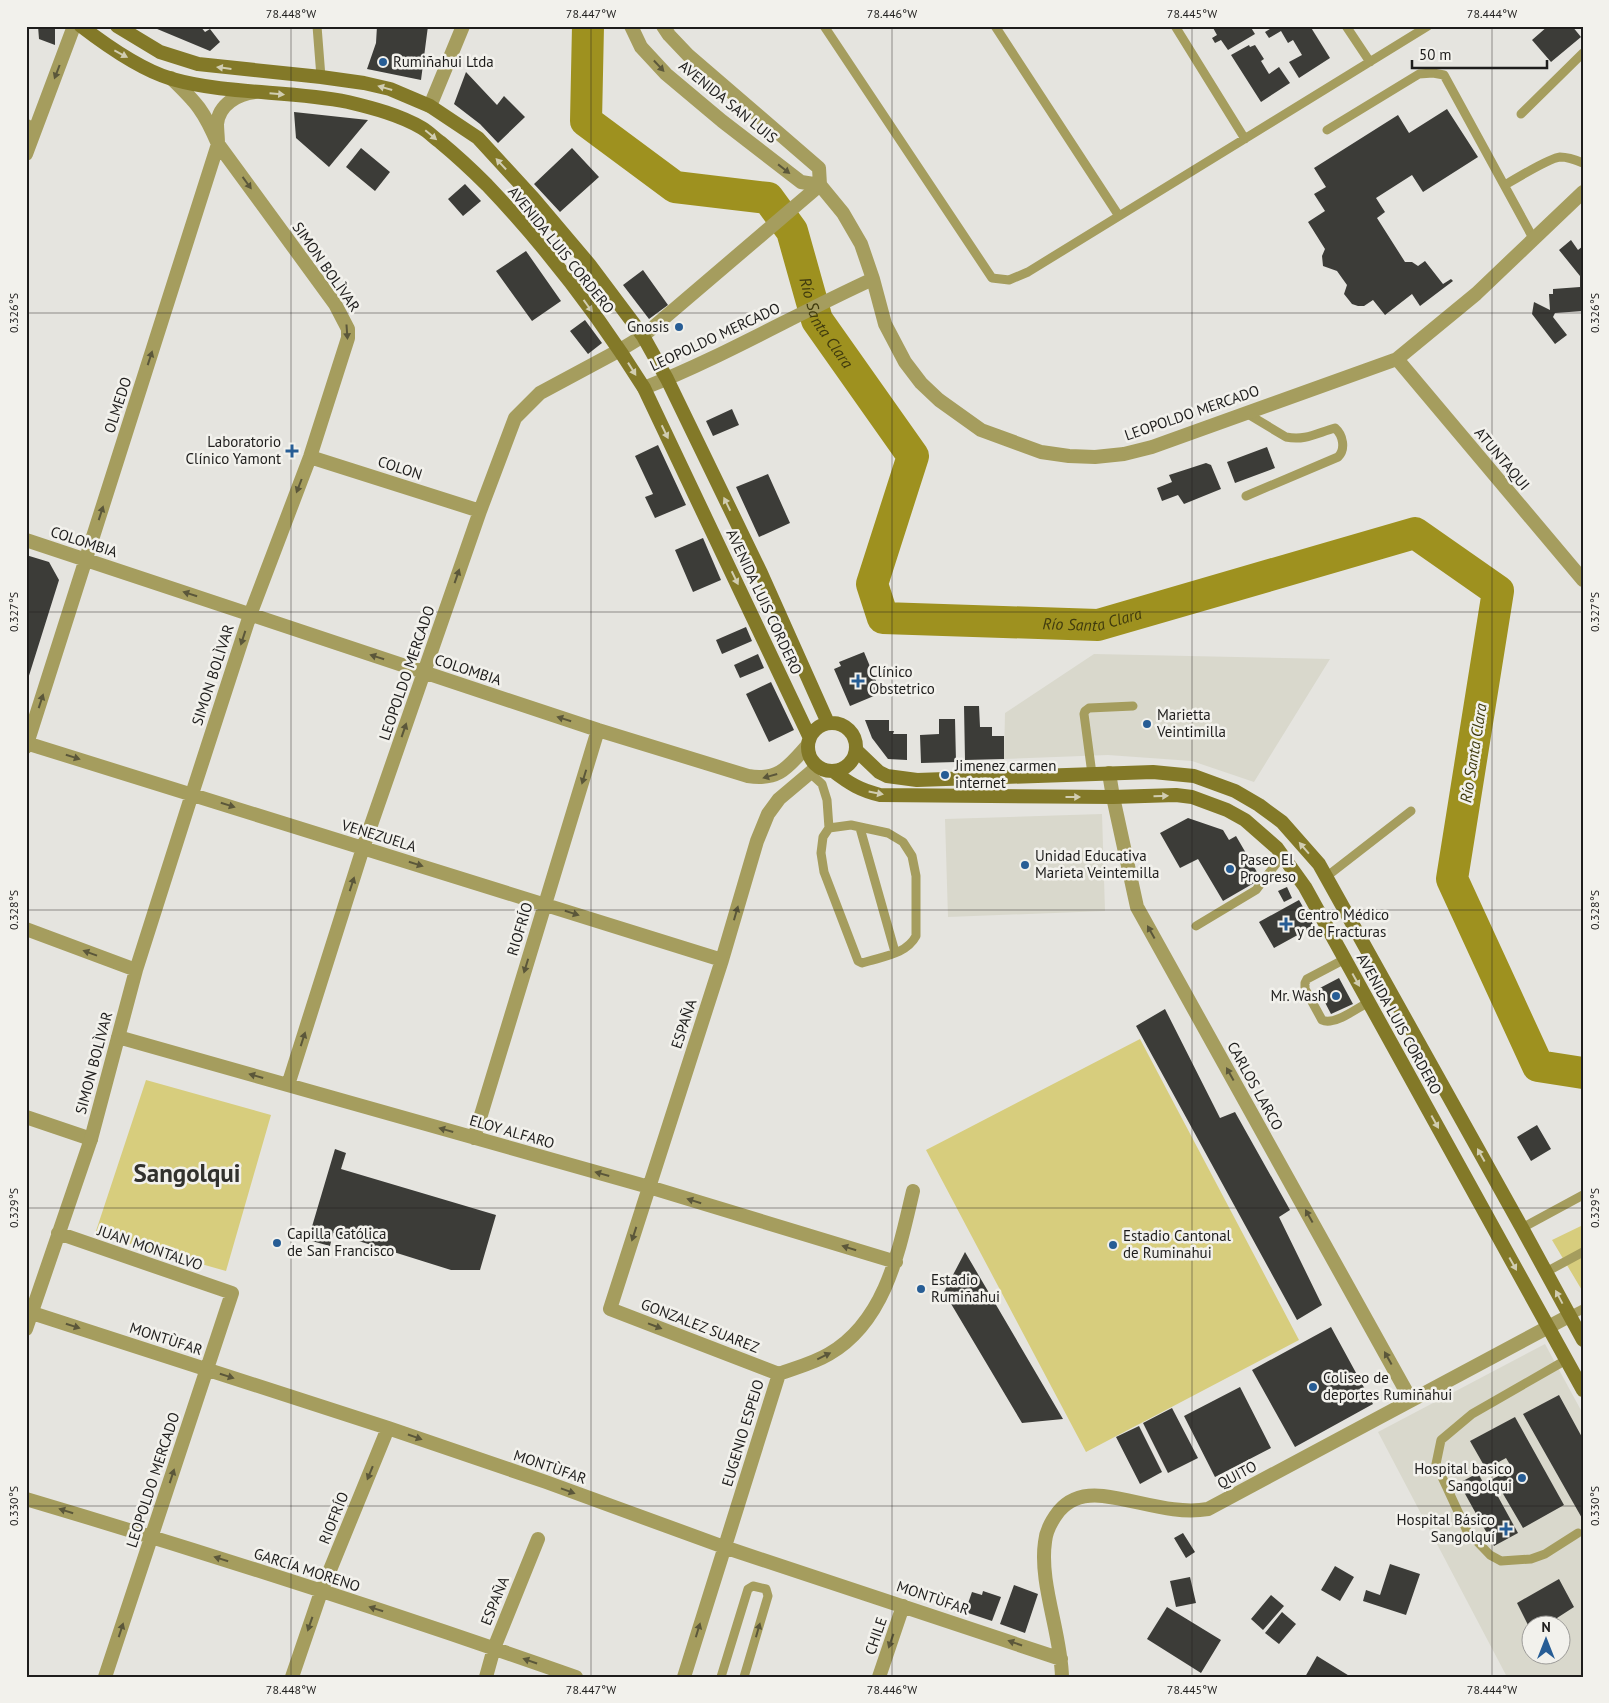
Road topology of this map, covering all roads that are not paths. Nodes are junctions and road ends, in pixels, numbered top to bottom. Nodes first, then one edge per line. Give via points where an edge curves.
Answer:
1 (74, 26) edge
2 (81, 26) edge
3 (117, 26) edge
4 (317, 26) edge
5 (463, 26) edge
6 (631, 26) edge
7 (663, 26) edge
8 (824, 26) edge
9 (995, 26) edge
10 (1176, 26) edge
11 (1346, 26) edge
12 (1428, 26) edge
13 (1583, 53) edge
14 (1370, 62) junction
15 (321, 77) junction
16 (171, 78) junction
17 (255, 92) junction
18 (430, 106) junction
19 (1521, 114) dead end
20 (31, 126) edge
21 (1327, 130) dead end
22 (1245, 139) junction
23 (218, 144) junction
24 (26, 154) edge
25 (1583, 163) edge
26 (820, 185) junction
27 (1505, 186) junction
28 (1583, 192) edge
29 (1119, 216) junction
30 (1533, 238) junction
31 (873, 278) junction
32 (643, 336) junction
33 (620, 350) junction
34 (1397, 359) junction
35 (667, 379) junction
36 (644, 388) junction
37 (1246, 413) junction
38 (310, 457) junction
39 (1246, 496) dead end
40 (480, 511) junction
41 (26, 540) edge
42 (86, 560) junction
43 (1583, 580) edge
44 (250, 615) junction
45 (424, 672) junction
46 (1133, 706) dead end
47 (828, 723) junction
48 (598, 730) junction
49 (808, 741) junction
50 (27, 744) edge
51 (856, 750) junction
52 (814, 770) junction
53 (833, 772) junction
54 (1109, 773) junction
55 (1092, 774) junction
56 (192, 794) junction
57 (1112, 797) junction
58 (1411, 811) dead end
59 (829, 828) junction
60 (860, 828) junction
61 (364, 848) junction
62 (1282, 856) junction
63 (1326, 877) junction
64 (545, 904) junction
65 (1196, 926) dead end
66 (26, 929) edge
67 (895, 952) junction
68 (1345, 959) junction
69 (722, 960) junction
70 (136, 970) junction
71 (1369, 1002) junction
72 (118, 1037) junction
73 (288, 1085) junction
74 (26, 1117) edge
75 (474, 1138) junction
76 (91, 1140) junction
77 (649, 1187) junction
78 (914, 1191) dead end
79 (1583, 1196) edge
80 (1522, 1228) junction
81 (58, 1233) junction
82 (1583, 1252) edge
83 (896, 1262) junction
84 (1546, 1272) junction
85 (232, 1293) joint
86 (610, 1309) joint
87 (1583, 1309) edge
88 (29, 1312) edge
89 (1570, 1316) junction
90 (1548, 1327) junction
91 (26, 1329) edge
92 (1583, 1340) edge
93 (1566, 1360) junction
94 (207, 1369) junction
95 (779, 1374) junction
96 (1583, 1390) edge
97 (1411, 1400) junction
98 (388, 1428) junction
99 (26, 1498) edge
100 (1578, 1533) dead end
101 (152, 1536) junction
102 (538, 1539) dead end
103 (724, 1547) junction
104 (321, 1592) junction
105 (903, 1606) junction
106 (494, 1648) junction
107 (1062, 1659) junction
108 (106, 1677) edge
109 (292, 1677) edge
110 (486, 1677) edge
111 (576, 1677) edge
112 (684, 1677) edge
113 (721, 1677) edge
114 (744, 1677) edge
115 (879, 1677) edge
116 (1062, 1677) edge

1 -> 20 street
2 -> 16 main road, AVENIDA LUIS CORDERO via 112,49
15 -> 3 main road, AVENIDA LUIS CORDERO via 198,64 160,52
4 - 15 lane
5 - 18 street
6 -> 26 street, AVENIDA SAN LUIS via 641,46 666,74 801,182
7 - 26 street, AVENIDA SAN LUIS via 688,54 819,168
8 - 29 lane via 992,278 1009,280 1028,272
9 - 29 lane
10 - 22 lane
11 - 14 lane
12 - 14 lane
13 - 19 lane
14 - 22 lane
18 -> 15 main road, AVENIDA LUIS CORDERO via 390,88
16 - 17 main road, AVENIDA LUIS CORDERO
16 - 23 street, SIMON BOLÌVAR via 198,104
17 - 23 street, OLMEDO via 244,93 226,105 217,124
17 -> 33 main road, AVENIDA LUIS CORDERO via 346,102 396,116 423,128 467,165 506,206 567,278
32 -> 18 main road, AVENIDA LUIS CORDERO via 589,264 478,138
20 - 24 street
21 - 27 lane via 1419,74 1444,75
22 - 29 lane
23 -> 38 street, SIMON BOLÌVAR via 335,304 348,329 346,348
42 -> 23 street, OLMEDO
25 - 27 lane via 1559,157
26 - 31 street, AVENIDA SAN LUIS via 852,228
26 - 32 street, LEOPOLDO MERCADO
27 - 30 lane
28 - 30 street, LEOPOLDO MERCADO
30 - 34 street, LEOPOLDO MERCADO via 1476,294
31 - 35 street, LEOPOLDO MERCADO
31 - 37 street, LEOPOLDO MERCADO via 885,324 905,362 921,383 981,430 1041,452 1069,456 1124,454
32 - 33 street, LEOPOLDO MERCADO
32 - 35 main road, AVENIDA LUIS CORDERO
33 -> 36 main road, AVENIDA LUIS CORDERO
33 - 40 street, LEOPOLDO MERCADO via 540,393 515,418
34 - 37 street, LEOPOLDO MERCADO
34 - 43 street, ATUNTAQUI
35 - 36 street, LEOPOLDO MERCADO
47 -> 35 main road, AVENIDA LUIS CORDERO via 761,573
36 -> 49 main road, AVENIDA LUIS CORDERO
37 - 39 lane via 1286,437 1302,439 1335,428 1344,447 1338,457
38 - 40 street, COLON
38 -> 44 street, SIMON BOLÌVAR
45 -> 40 street, LEOPOLDO MERCADO
41 - 42 street, COLOMBIA
44 -> 42 street, COLOMBIA
50 -> 42 street, OLMEDO
45 -> 44 street, COLOMBIA
44 -> 56 street, SIMON BOLÌVAR
48 -> 45 street, COLOMBIA
61 -> 45 street, LEOPOLDO MERCADO
46 - 55 lane via 1089,708 1085,711
47 - 49 main road via 820,725
47 - 51 main road via 849,730
49 -> 48 street, COLOMBIA via 784,770 762,778
48 -> 64 street, RIOFRÍO
49 - 52 main road
50 -> 56 street, VENEZUELA
51 - 53 main road via 851,762
51 - 55 main road, AVENIDA LUIS CORDERO via 887,776 917,780
52 - 53 main road
52 - 59 lane via 826,793
69 -> 52 street, ESPAÑA via 768,814 779,799
53 -> 57 main road, AVENIDA LUIS CORDERO via 853,786 880,795
54 - 55 main road, AVENIDA LUIS CORDERO
54 - 57 street, CARLOS LARCO
63 -> 54 main road, AVENIDA LUIS CORDERO via 1319,864 1282,822 1235,790 1194,776 1153,772
56 -> 61 street, VENEZUELA
56 - 70 street, SIMON BOLÌVAR
57 -> 62 main road, AVENIDA LUIS CORDERO via 1192,797 1245,820
97 -> 57 street, CARLOS LARCO via 1137,908
58 - 63 lane
59 - 60 lane via 851,825
59 - 67 lane via 822,837 824,872 858,960 862,963
60 - 67 lane
60 - 67 lane via 888,833 903,842 912,856 916,876 916,936 907,949
61 -> 64 street, VENEZUELA
73 -> 61 street, LEOPOLDO MERCADO
62 - 65 lane via 1256,890
62 - 68 main road, AVENIDA LUIS CORDERO via 1305,887
80 -> 63 main road, AVENIDA LUIS CORDERO
64 -> 69 street, VENEZUELA
64 -> 75 street, RIOFRÍO
70 -> 66 street
68 -> 71 main road, AVENIDA LUIS CORDERO
68 - 71 lane via 1305,983 1322,1020 1333,1022
69 - 77 street, ESPAÑA
70 - 72 street, SIMON BOLÌVAR
71 -> 90 main road, AVENIDA LUIS CORDERO
73 -> 72 street, ELOY ALFARO
72 - 76 street, SIMON BOLÌVAR
75 -> 73 street, ELOY ALFARO
74 - 76 street
77 -> 75 street, ELOY ALFARO
76 - 81 street, SIMON BOLÌVAR
83 -> 77 street, ELOY ALFARO
77 -> 86 street, ESPAÑA
78 - 83 street, EUGENIO ESPEJO
79 - 80 lane
80 - 84 main road, AVENIDA LUIS CORDERO
81 - 85 street, JUAN MONTALVO
81 - 88 street, SIMON BOLÌVAR
82 - 84 lane
95 -> 83 street, EUGENIO ESPEJO via 829,1354 851,1338 872,1314
89 -> 84 main road, AVENIDA LUIS CORDERO
85 - 94 street, LEOPOLDO MERCADO
86 -> 95 street, GONZALEZ SUAREZ
87 - 89 lane
88 - 91 street, SIMON BOLÌVAR
88 -> 94 street, MONTÙFAR
89 - 90 street, QUITO
89 - 92 main road, AVENIDA LUIS CORDERO
90 - 93 main road, AVENIDA LUIS CORDERO
90 - 97 street, QUITO
93 - 96 main road, AVENIDA LUIS CORDERO
93 - 100 lane via 1472,1414 1441,1440 1436,1464 1467,1531 1501,1561 1531,1559 1545,1554
94 -> 98 street, MONTÙFAR
101 -> 94 street, LEOPOLDO MERCADO
95 - 103 street, EUGENIO ESPEJO
97 - 107 street, QUITO via 1208,1509 1176,1510 1097,1495 1082,1496 1065,1504 1052,1520 1045,1541 1045,1573
98 -> 103 street, MONTÙFAR
98 -> 104 street, RIOFRÍO
101 -> 99 street, GARCÍA MORENO
104 -> 101 street, GARCÍA MORENO
108 -> 101 street, LEOPOLDO MERCADO
102 - 106 street, ESPAÑA
103 - 105 street, MONTÙFAR
112 -> 103 street, EUGENIO ESPEJO
106 -> 104 street, GARCÍA MORENO
104 -> 109 street, RIOFRÍO
107 -> 105 street, MONTÙFAR
105 -> 115 street, CHILE
106 - 110 street, ESPAÑA
111 -> 106 street, GARCÍA MORENO
107 - 116 street, QUITO
114 -> 113 lane via 768,1596 766,1589 760,1586 748,1590

